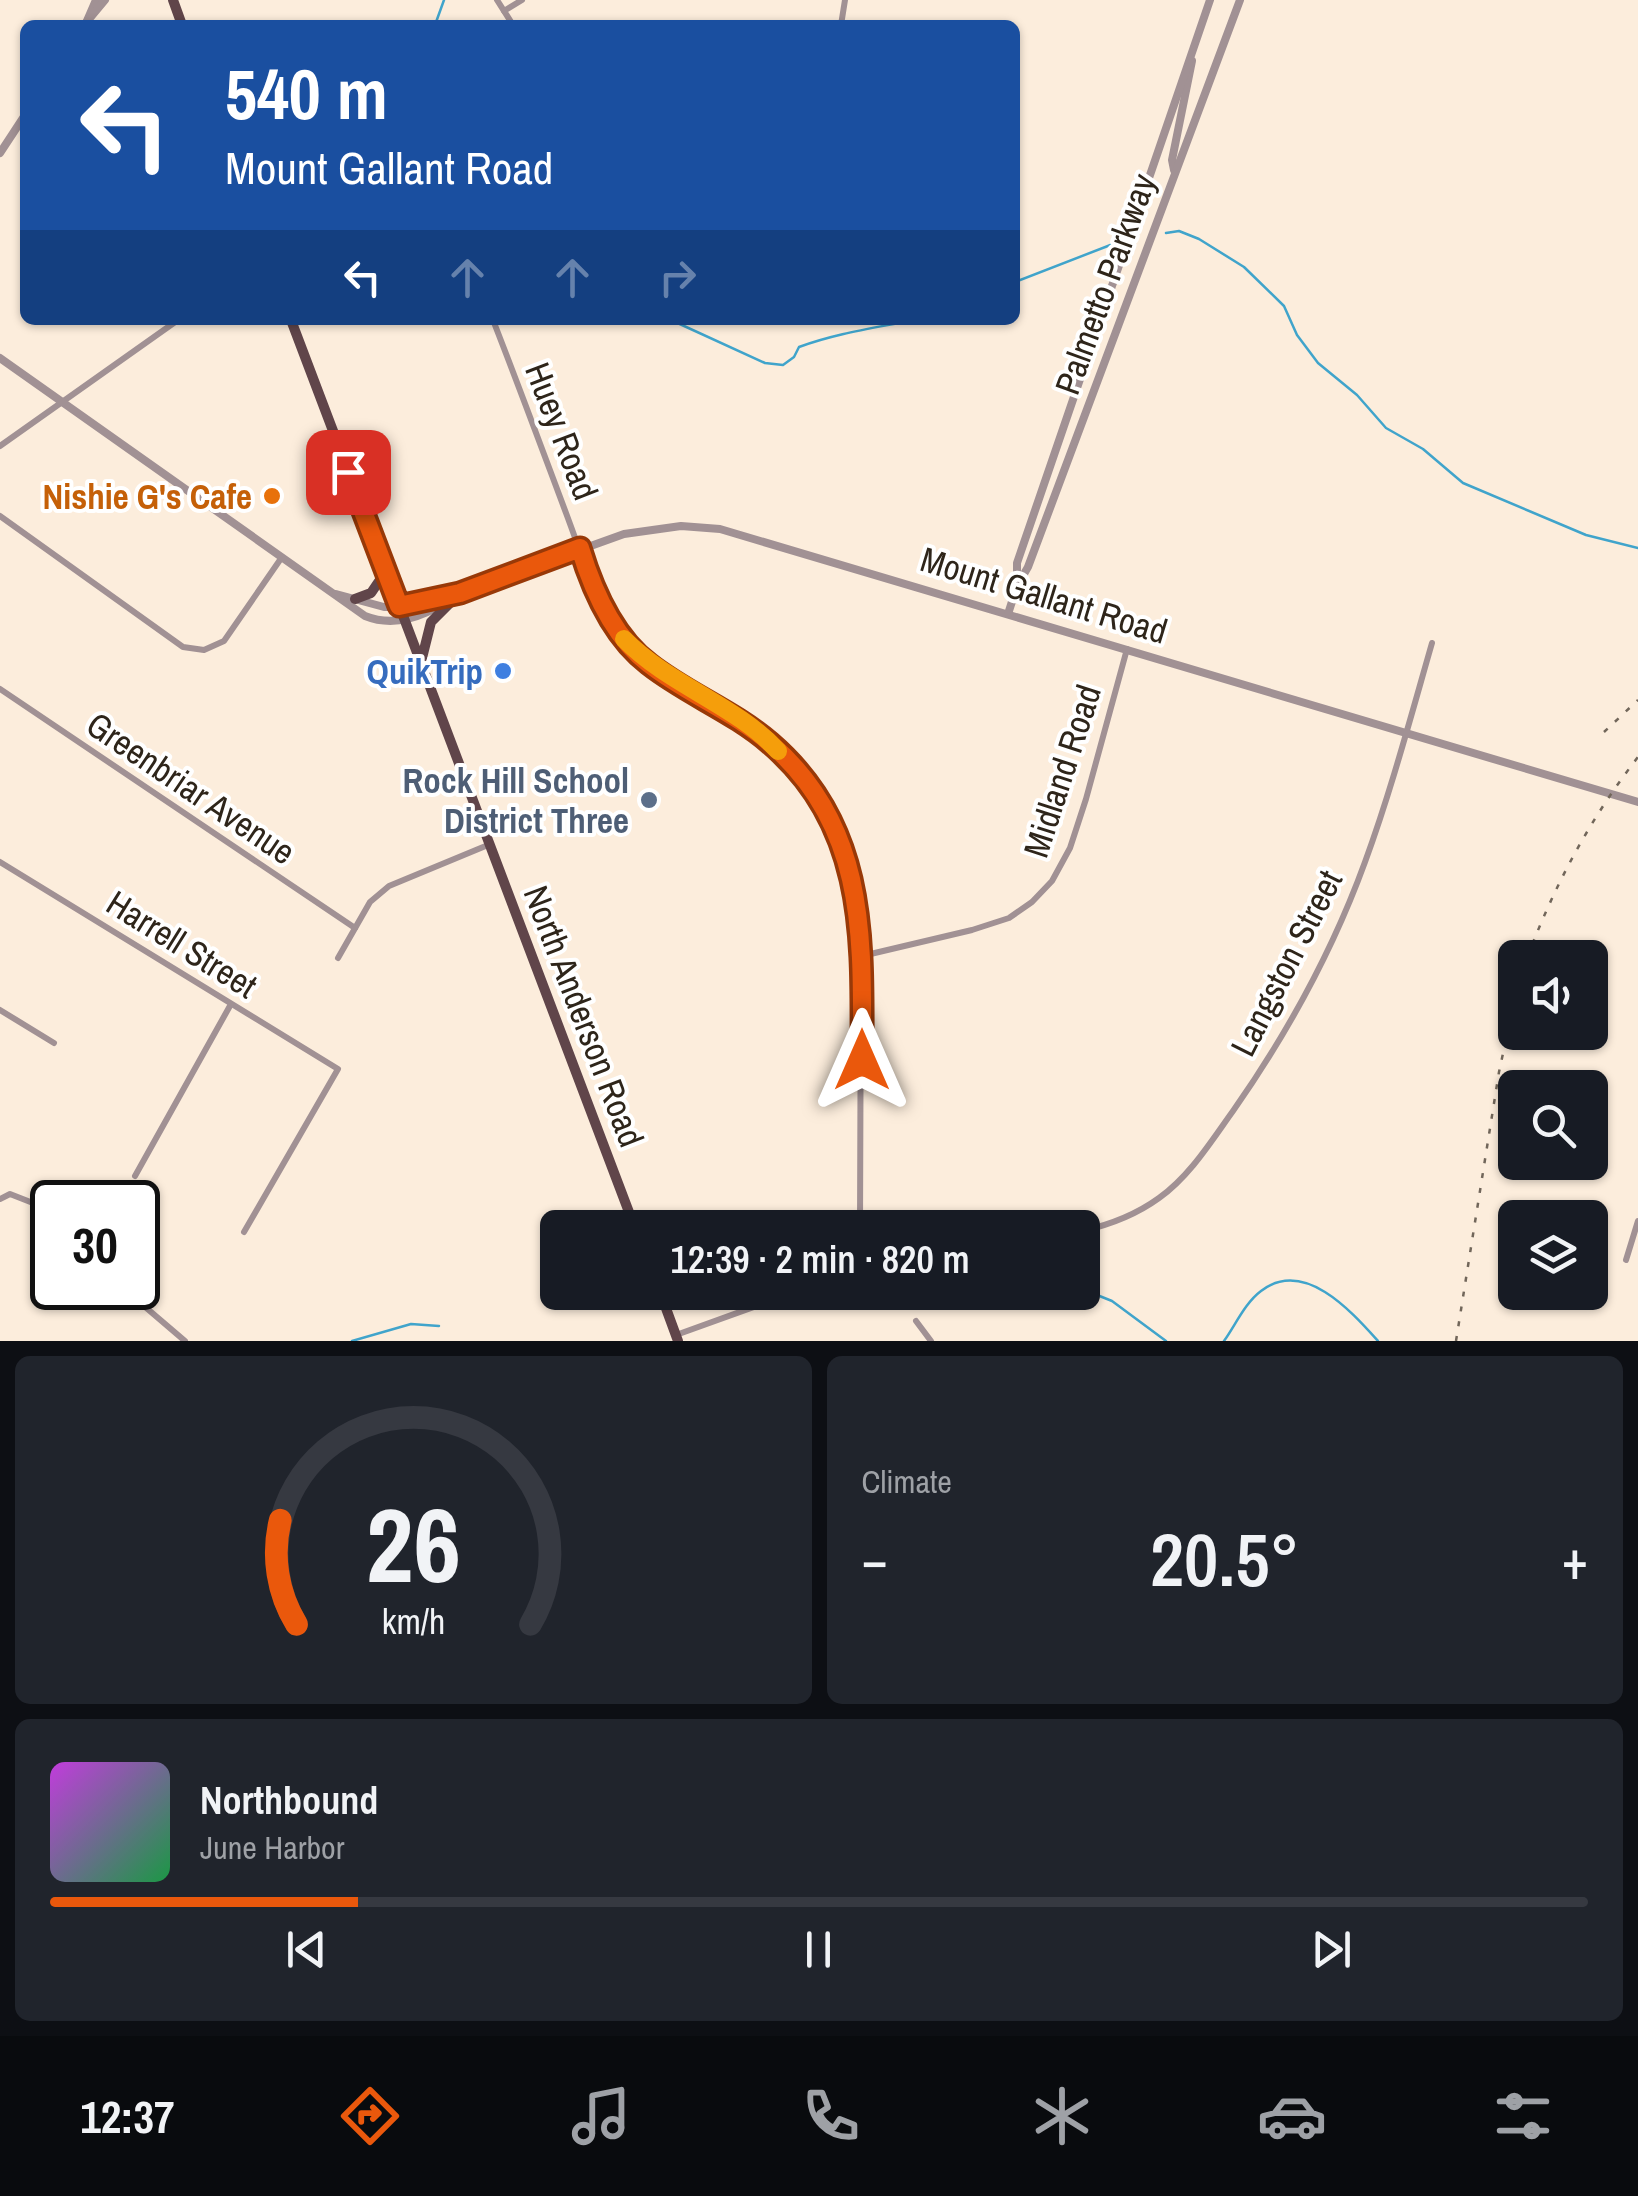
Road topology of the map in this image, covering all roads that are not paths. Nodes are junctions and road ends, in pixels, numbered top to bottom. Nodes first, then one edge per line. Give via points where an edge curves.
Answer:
1 (105, 0) edge
2 (497, 0) edge
3 (522, 0) edge
4 (1210, 0) edge
5 (1240, 0) edge
6 (504, 12) junction
7 (88, 20) edge
8 (510, 20) edge
9 (1192, 51) junction
10 (20, 123) edge
11 (0, 154) edge
12 (1153, 166) junction
13 (1175, 174) junction
14 (171, 325) edge
15 (293, 325) edge
16 (495, 325) edge
17 (0, 358) edge
18 (61, 401) junction
19 (0, 446) edge
20 (0, 516) edge
21 (580, 548) junction
22 (283, 556) junction
23 (386, 570) junction
24 (1017, 586) junction
25 (460, 593) junction
26 (336, 594) junction
27 (355, 598) junction
28 (399, 606) junction
29 (1008, 614) junction
30 (404, 620) junction
31 (1432, 643) dead end
32 (1127, 649) junction
33 (421, 664) junction
34 (0, 689) edge
35 (1406, 732) junction
36 (1638, 802) edge
37 (488, 845) junction
38 (0, 862) edge
39 (354, 928) junction
40 (862, 956) junction
41 (338, 958) dead end
42 (231, 1004) junction
43 (0, 1010) edge
44 (54, 1044) dead end
45 (135, 1176) dead end
46 (0, 1198) edge
47 (30, 1202) edge
48 (628, 1210) edge
49 (860, 1210) edge
50 (1638, 1221) edge
51 (1100, 1226) edge
52 (244, 1232) dead end
53 (1626, 1260) dead end
54 (148, 1310) edge
55 (667, 1310) edge
56 (749, 1310) edge
57 (916, 1320) dead end
58 (677, 1338) edge
59 (185, 1341) edge
60 (931, 1341) edge

1 - 7 street
2 - 6 street
3 - 6 street
4 - 9 street, Palmetto Parkway
5 - 13 street, Palmetto Parkway
6 - 8 street
9 - 12 street, Palmetto Parkway
9 - 13 street
10 - 11 street
12 - 13 street
12 - 24 street, Palmetto Parkway via 1017,562
13 - 24 street, Palmetto Parkway
14 - 18 street
15 - 23 main road, North Anderson Road
16 - 21 street, Huey Road
17 - 18 street, Mount Gallant Road
18 - 19 street
18 - 22 street, Mount Gallant Road
20 - 22 street via 183,647 204,650 224,641
21 - 25 street, Mount Gallant Road
21 - 29 street, Mount Gallant Road via 624,534 720,528
21 - 40 street, Huey Road via 620,635 648,664 772,744 806,782 848,865
22 - 26 street, Mount Gallant Road
23 - 27 main road via 371,592
23 - 28 main road, North Anderson Road
24 - 29 street, Palmetto Parkway
25 - 28 street, Mount Gallant Road
25 - 30 street, Mount Gallant Road
25 - 33 main road via 431,622
26 - 27 street, Mount Gallant Road
26 - 30 street, Mount Gallant Road via 373,619
27 - 28 street, Mount Gallant Road
28 - 30 main road, North Anderson Road
29 - 32 street, Mount Gallant Road
30 - 33 main road, North Anderson Road
31 - 35 street, Langston Street
32 - 35 street, Mount Gallant Road
32 - 40 street, Midland Road via 1086,799 1052,881 1009,918
33 - 37 main road, North Anderson Road
34 - 39 street, Greenbriar Avenue
35 - 36 street, Mount Gallant Road
35 - 51 street, Langston Street via 1339,927 1251,1084 1159,1198
37 - 39 street via 389,886
37 - 48 main road, North Anderson Road
38 - 42 street, Harrell Street
39 - 41 street
40 - 49 street, Huey Road
42 - 45 street
42 - 52 street, Harrell Street via 338,1069
43 - 44 street
46 - 47 street via 10,1194
50 - 53 street
54 - 59 street
55 - 58 main road
56 - 58 street
57 - 60 street

